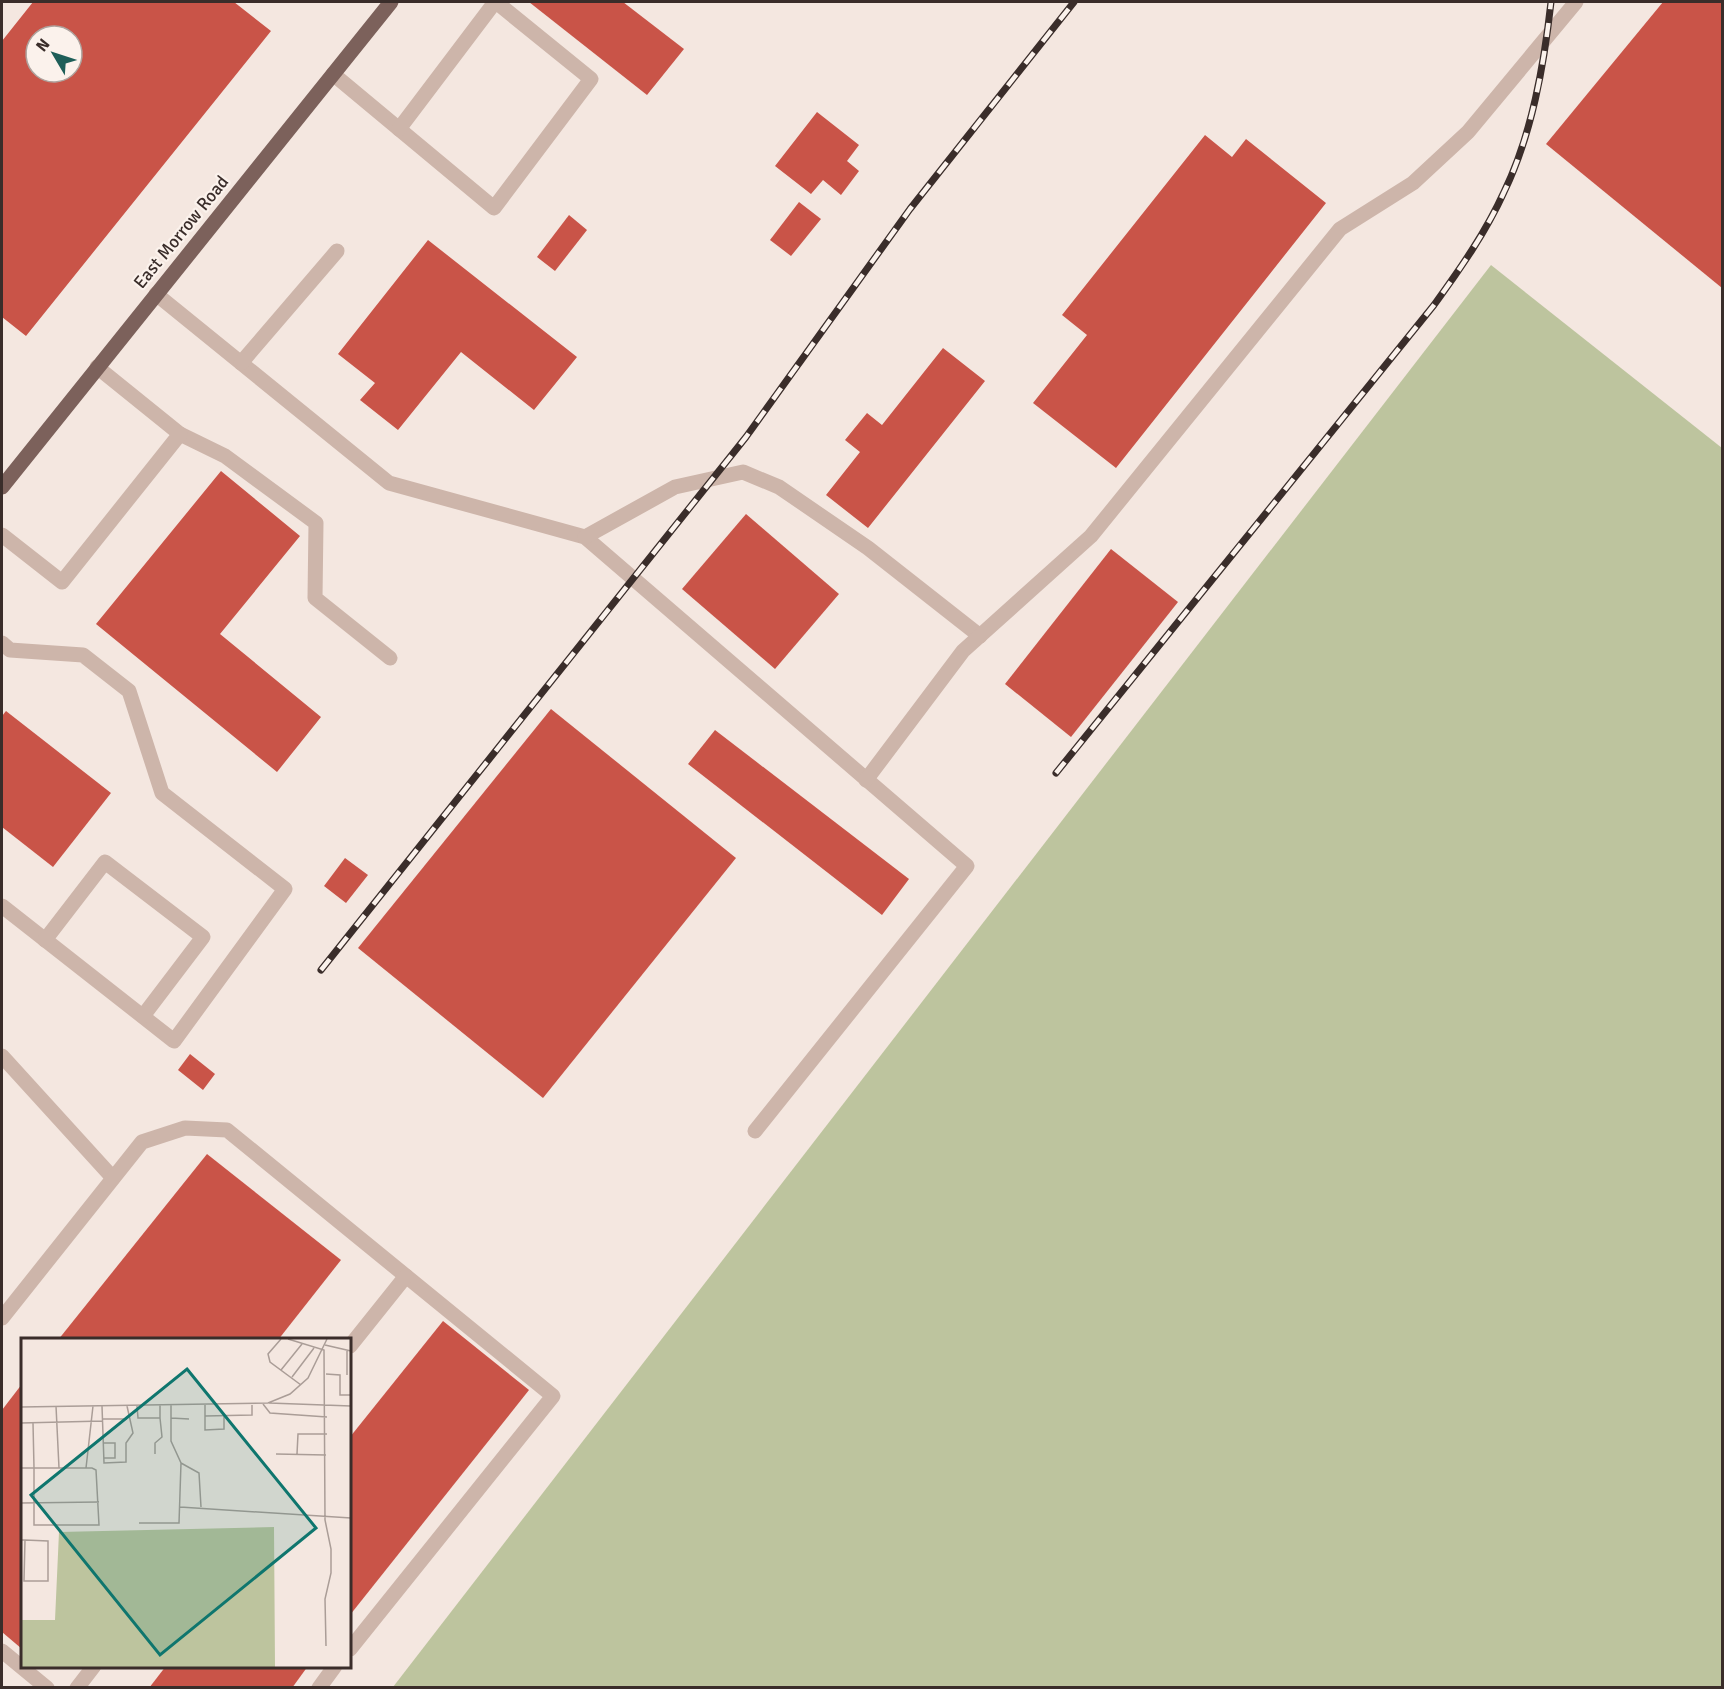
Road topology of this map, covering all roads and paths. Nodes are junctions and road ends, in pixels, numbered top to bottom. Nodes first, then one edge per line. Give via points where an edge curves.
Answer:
1 (391, 2) edge
2 (496, 2) edge
3 (1576, 2) edge
4 (333, 74) junction
5 (399, 129) junction
6 (337, 251) dead end
7 (156, 294) junction
8 (241, 363) junction
9 (97, 367) junction
10 (180, 434) junction
11 (2, 487) edge
12 (2, 535) edge
13 (585, 537) junction
14 (981, 636) junction
15 (4, 651) edge
16 (390, 658) dead end
17 (866, 780) junction
18 (2, 906) edge
19 (45, 940) junction
20 (143, 1016) junction
21 (2, 1056) edge
22 (755, 1131) dead end
23 (113, 1178) junction
24 (406, 1276) junction
25 (2, 1318) edge
26 (351, 1345) edge
27 (351, 1648) edge
28 (2, 1651) edge
29 (21, 1667) edge
30 (23, 1668) edge
31 (92, 1668) edge
32 (334, 1668) edge
33 (47, 1688) edge
34 (77, 1688) edge
35 (319, 1688) edge

1 - 4 main road, East Morrow Road
2 - 5 lane
2 - 5 lane via 591,79 494,208
3 - 14 lane via 1468,132 1413,183 1340,230 1091,536
4 - 5 lane
4 - 7 main road, East Morrow Road
6 - 8 lane
7 - 8 lane
7 - 9 main road, East Morrow Road
8 - 13 lane via 389,483
9 - 10 lane
9 - 11 main road, East Morrow Road
10 - 12 lane via 62,582
10 - 16 lane via 225,456 316,523 315,597
13 - 14 lane via 675,487 743,471 779,487 850,536
13 - 17 lane
14 - 17 lane via 963,651
15 - 20 lane via 83,656 129,691 162,793 285,889 174,1041
17 - 22 lane via 967,866
18 - 19 lane
19 - 20 lane
19 - 20 lane via 105,862 203,937
21 - 23 lane
23 - 24 lane via 142,1142 185,1128 227,1130
23 - 25 lane
24 - 26 lane
24 - 27 lane via 552,1396
28 - 29 lane
30 - 33 lane
31 - 34 lane
32 - 35 lane

